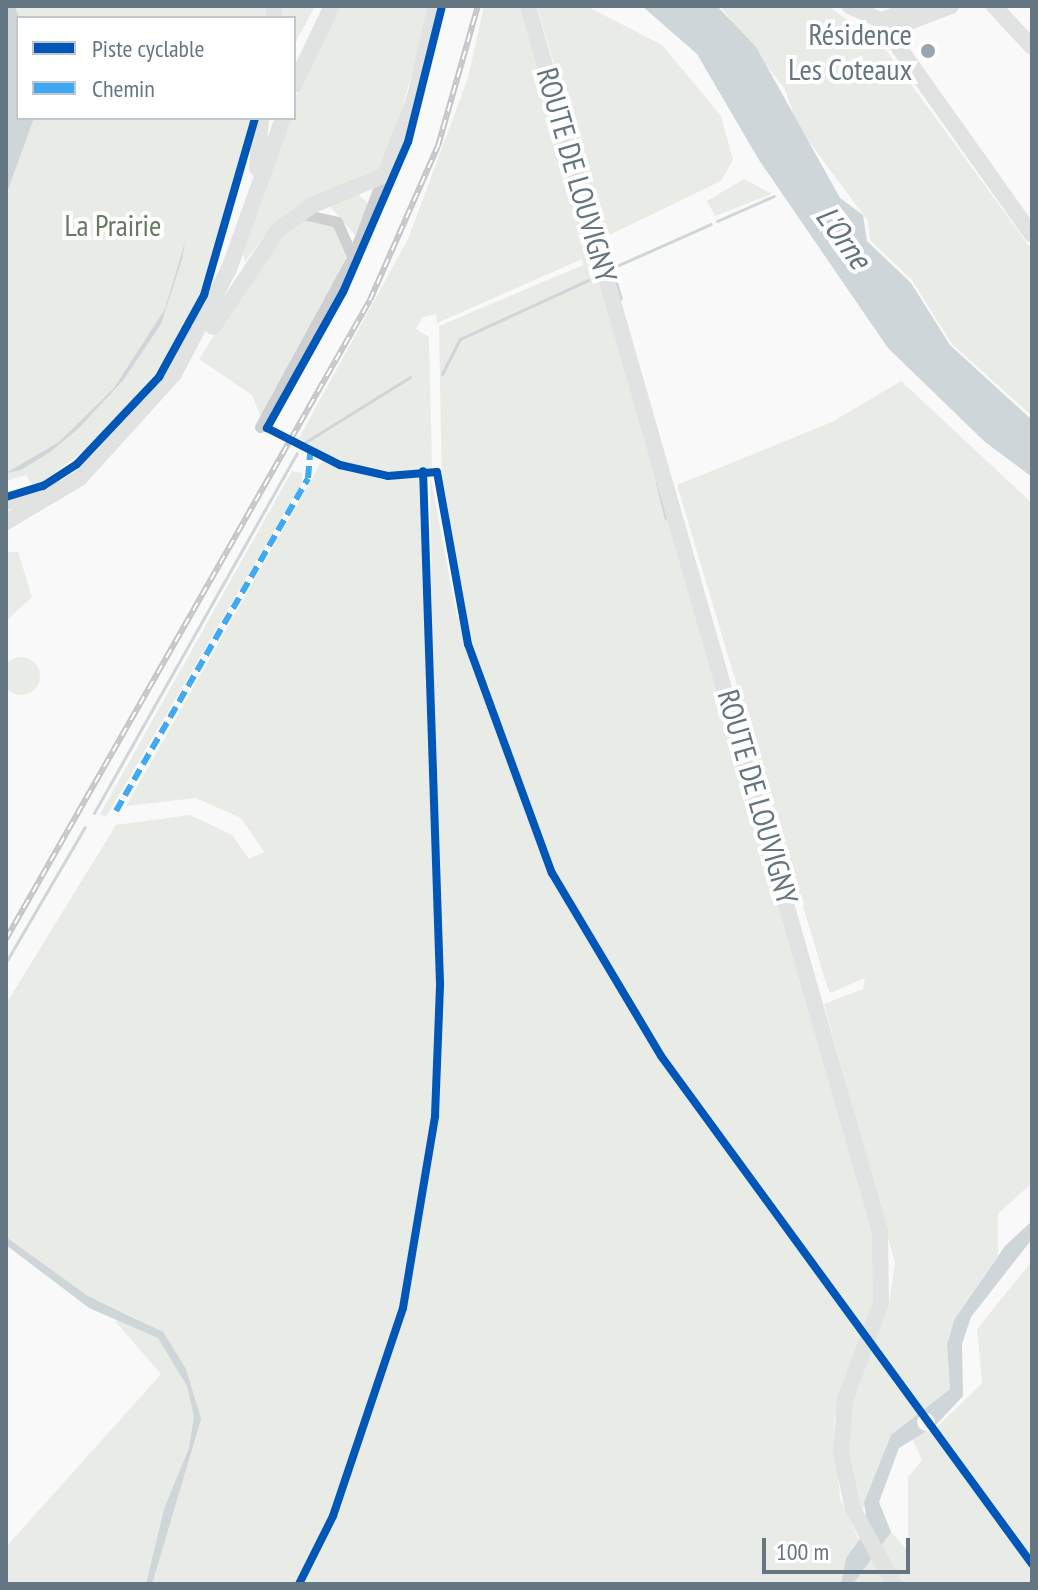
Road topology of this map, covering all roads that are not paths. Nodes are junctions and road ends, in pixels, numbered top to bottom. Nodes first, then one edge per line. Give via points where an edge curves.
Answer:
1 (332, 6) edge
2 (436, 6) edge
3 (528, 6) edge
4 (849, 6) edge
5 (870, 6) edge
6 (917, 6) edge
7 (934, 6) edge
8 (951, 6) edge
9 (993, 7) edge
10 (880, 21) junction
11 (896, 27) junction
12 (1032, 47) edge
13 (296, 81) edge
14 (261, 120) edge
15 (282, 120) edge
16 (382, 179) junction
17 (295, 216) junction
18 (1032, 235) edge
19 (352, 258) junction
20 (229, 269) junction
21 (174, 374) junction
22 (260, 427) dead end
23 (80, 478) junction
24 (6, 502) edge
25 (27, 514) junction
26 (6, 522) edge
27 (6, 535) edge
28 (894, 1584) edge

1 - 13 street
2 - 16 street via 415,97
3 - 28 street, ROUTE DE LOUVIGNY via 880,1231 881,1303 840,1422 844,1481 864,1532
4 - 10 street
5 - 10 street
6 - 10 street
7 - 11 street
8 - 11 street
9 - 12 street
10 - 11 street
10 - 18 street
14 - 20 street via 260,155 226,255
15 - 20 street
16 - 17 street
16 - 19 street
17 - 19 street via 331,218 347,235
17 - 21 street via 269,239 202,345
19 - 22 street
20 - 21 street
21 - 23 street
23 - 24 street
23 - 25 street
25 - 26 street
25 - 27 street

